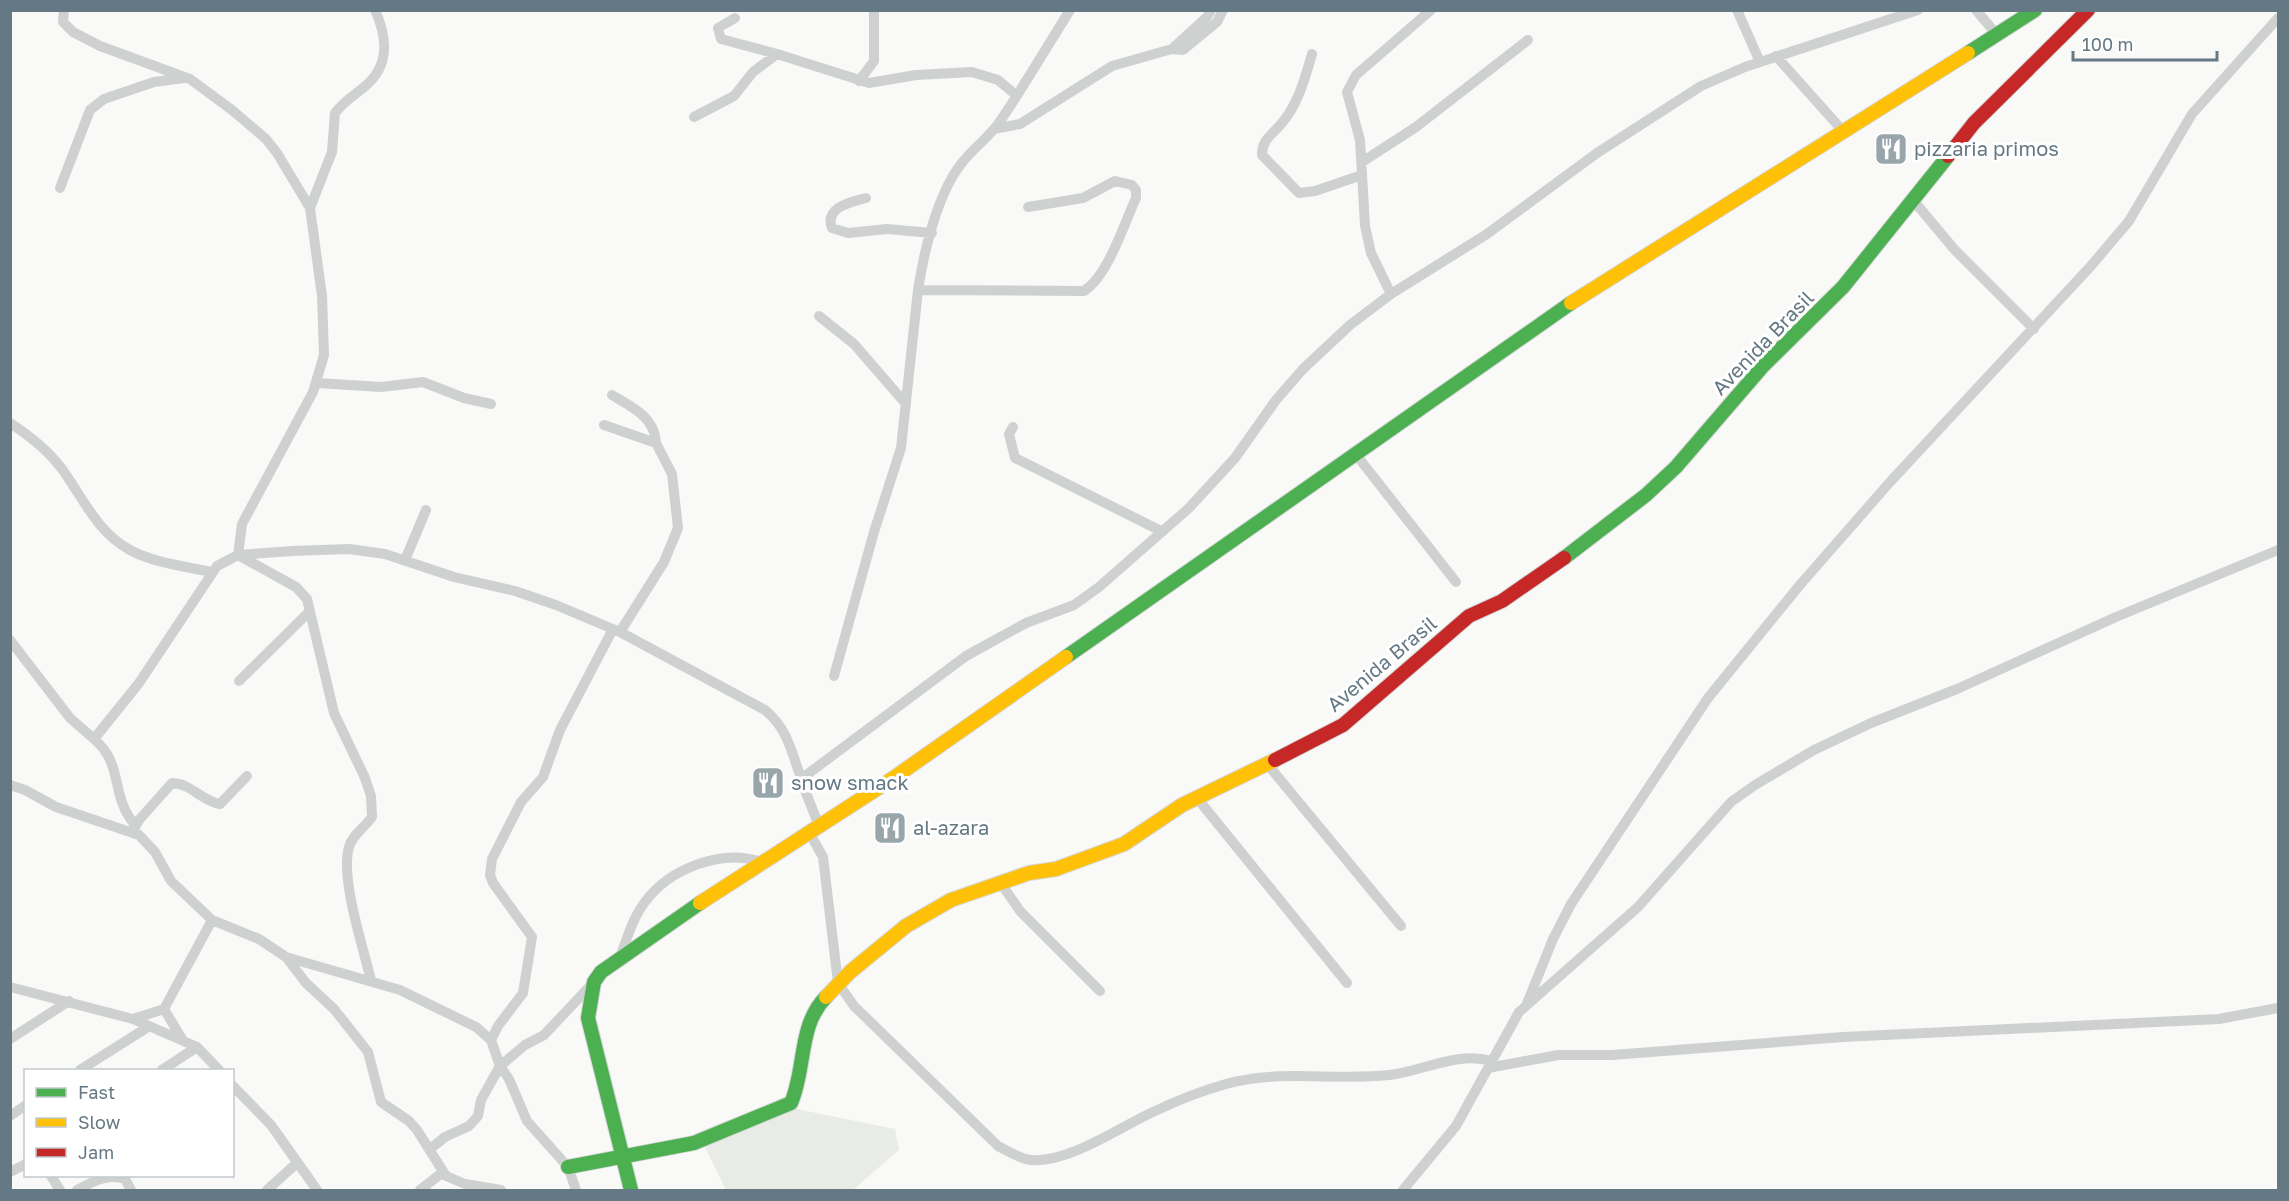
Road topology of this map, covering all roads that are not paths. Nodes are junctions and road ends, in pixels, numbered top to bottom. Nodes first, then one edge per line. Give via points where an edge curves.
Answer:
1 (64, 10) edge
2 (375, 10) edge
3 (874, 10) edge
4 (1070, 10) edge
5 (1210, 10) edge
6 (1223, 10) edge
7 (1431, 10) edge
8 (1737, 10) edge
9 (1918, 10) edge
10 (1976, 10) edge
11 (2035, 10) edge
12 (2088, 10) edge
13 (735, 18) dead end
14 (2278, 18) edge
15 (1997, 35) junction
16 (1528, 40) dead end
17 (1172, 49) junction
18 (777, 54) junction
19 (1312, 54) dead end
20 (1776, 56) junction
21 (1760, 62) junction
22 (190, 79) junction
23 (860, 81) junction
24 (1016, 95) junction
25 (694, 117) dead end
26 (994, 129) junction
27 (1843, 131) junction
28 (1362, 162) junction
29 (1362, 175) junction
30 (60, 188) dead end
31 (866, 198) dead end
32 (1913, 200) junction
33 (1028, 207) dead end
34 (310, 208) junction
35 (932, 233) junction
36 (918, 290) junction
37 (1391, 294) junction
38 (819, 316) dead end
39 (2034, 329) junction
40 (317, 384) junction
41 (612, 395) dead end
42 (491, 404) dead end
43 (906, 404) junction
44 (10, 423) edge
45 (604, 425) dead end
46 (1012, 427) dead end
47 (656, 443) junction
48 (1354, 452) junction
49 (426, 510) dead end
50 (1161, 531) junction
51 (2278, 550) edge
52 (238, 555) junction
53 (405, 560) junction
54 (211, 572) junction
55 (1456, 582) dead end
56 (309, 612) junction
57 (616, 630) junction
58 (10, 640) edge
59 (834, 676) dead end
60 (239, 681) dead end
61 (94, 739) junction
62 (1268, 765) junction
63 (247, 776) dead end
64 (801, 778) junction
65 (10, 785) edge
66 (1197, 798) junction
67 (134, 829) junction
68 (814, 829) junction
69 (761, 862) junction
70 (1000, 882) junction
71 (212, 920) junction
72 (1401, 926) dead end
73 (286, 957) junction
74 (620, 957) junction
75 (371, 980) junction
76 (594, 982) junction
77 (838, 983) junction
78 (1347, 983) dead end
79 (10, 987) edge
80 (1100, 991) dead end
81 (69, 1001) junction
82 (1526, 1006) junction
83 (2278, 1008) edge
84 (164, 1009) junction
85 (133, 1019) junction
86 (148, 1027) junction
87 (10, 1039) edge
88 (182, 1039) junction
89 (491, 1040) junction
90 (197, 1047) junction
91 (1489, 1064) junction
92 (500, 1066) junction
93 (84, 1069) edge
94 (164, 1069) edge
95 (217, 1069) edge
96 (234, 1086) edge
97 (24, 1107) edge
98 (10, 1116) edge
99 (430, 1149) junction
100 (623, 1157) junction
101 (297, 1163) junction
102 (24, 1165) edge
103 (568, 1167) junction
104 (10, 1172) edge
105 (443, 1172) junction
106 (52, 1177) edge
107 (60, 1191) edge
108 (77, 1191) edge
109 (131, 1191) edge
110 (267, 1191) edge
111 (317, 1191) edge
112 (420, 1191) edge
113 (501, 1191) edge
114 (576, 1191) edge
115 (631, 1191) edge
116 (1403, 1191) edge

1 - 22 street via 63,22 73,32
2 - 34 street via 383,27 383,62 373,79 335,113 332,152
3 - 23 street via 874,61
4 - 24 street
5 - 17 street
6 - 17 street via 1217,22 1183,50
7 - 28 street via 1349,85 1347,99 1355,118
8 - 21 street
9 - 20 street
10 - 15 street
11 - 15 street
12 - 32 street, Avenida Brasil via 1974,123
13 - 18 street via 718,28 721,39
14 - 39 street via 2192,114 2128,221
15 - 27 street
16 - 28 street via 1416,127
17 - 26 street via 1112,66 1020,124
18 - 23 street
18 - 25 street via 753,72 734,96
19 - 29 street via 1294,102 1282,123 1265,140 1262,155 1299,193
20 - 21 street
20 - 27 street
21 - 37 street via 1667,105 1509,220
22 - 30 street via 164,79 104,99 90,110
22 - 34 street via 266,139
23 - 24 street via 972,72 998,80
24 - 26 street
26 - 35 street via 952,177
27 - 48 street via 1576,300
28 - 29 street
29 - 37 street via 1371,253
31 - 35 street via 836,209 831,217 832,228 848,233 887,229
32 - 39 street via 1954,249
32 - 62 street, Avenida Brasil via 1843,287 1763,366 1676,467 1646,495 1534,580 1469,616 1343,725
33 - 36 street via 1083,198 1115,181 1132,185 1136,190 1105,267 1084,291
34 - 40 street via 322,296 324,355
35 - 36 street
36 - 43 street
37 - 50 street via 1350,325 1303,369 1235,458
38 - 43 street via 854,344
39 - 82 street via 1890,482 1708,698 1571,904
40 - 42 street via 381,387 423,382
40 - 52 street via 242,524
41 - 47 street via 646,417 655,430
43 - 59 street via 895,474 874,532
44 - 54 street via 51,456 92,515 120,543 149,558
45 - 47 street
46 - 50 street via 1009,434 1015,458
47 - 57 street via 672,474 678,528 664,562
48 - 55 street
48 - 68 street via 1068,657
49 - 53 street
50 - 64 street via 1074,605 1026,623 966,656
51 - 82 street via 1871,723 1814,750 1755,785 1731,802 1638,907
52 - 53 street via 349,549
52 - 54 street
52 - 56 street via 296,587 307,599
53 - 57 street via 454,577 515,591
54 - 61 street via 152,665
56 - 60 street
56 - 75 street via 334,713 371,796 372,817 351,842 347,867 359,939
57 - 64 street via 779,721
57 - 89 street via 560,730 543,777 521,802 492,859 490,875 494,883 532,937 523,993
58 - 61 street via 70,718
61 - 67 street via 111,757 124,813
62 - 66 street, Avenida Brasil
62 - 72 street
63 - 67 street via 220,804 172,783
64 - 68 street
65 - 67 street via 56,807
66 - 70 street, Avenida Brasil via 1124,844 1056,869
66 - 78 street
67 - 71 street via 155,852 171,881
68 - 69 street
68 - 77 street via 825,868
69 - 74 street
69 - 74 street via 744,856 713,859 661,884 644,903
70 - 77 street, Avenida Brasil via 951,900 906,926
70 - 80 street via 1020,910
71 - 73 street via 259,939
71 - 84 street
73 - 75 street
73 - 99 street via 368,1052 381,1102 409,1120
74 - 76 street
75 - 89 street via 476,1027
76 - 92 street via 544,1035
76 - 100 street via 588,1018
77 - 91 street via 854,1006 998,1146 1031,1160 1057,1158 1172,1104 1245,1079 1360,1077 1414,1071 1476,1056
77 - 100 street, Avenida Brasil via 811,1022 791,1103 704,1140
79 - 81 street
81 - 85 street
81 - 87 street
82 - 91 street
83 - 91 street via 2219,1019 1843,1037 1612,1056 1558,1055
84 - 85 street
84 - 88 street
85 - 86 street
86 - 88 street
86 - 93 street
88 - 90 street
89 - 92 street
90 - 94 street
90 - 95 street
91 - 116 street via 1456,1126
92 - 99 street via 481,1100 478,1116 469,1126
92 - 103 street via 527,1121
96 - 101 street via 271,1125
97 - 98 street
99 - 105 street
100 - 103 street, Avenida Brasil
100 - 115 street
101 - 110 street
101 - 111 street
102 - 104 street
103 - 114 street
105 - 112 street
105 - 113 street via 465,1184
106 - 107 street
108 - 109 street via 103,1178 117,1177 125,1179

